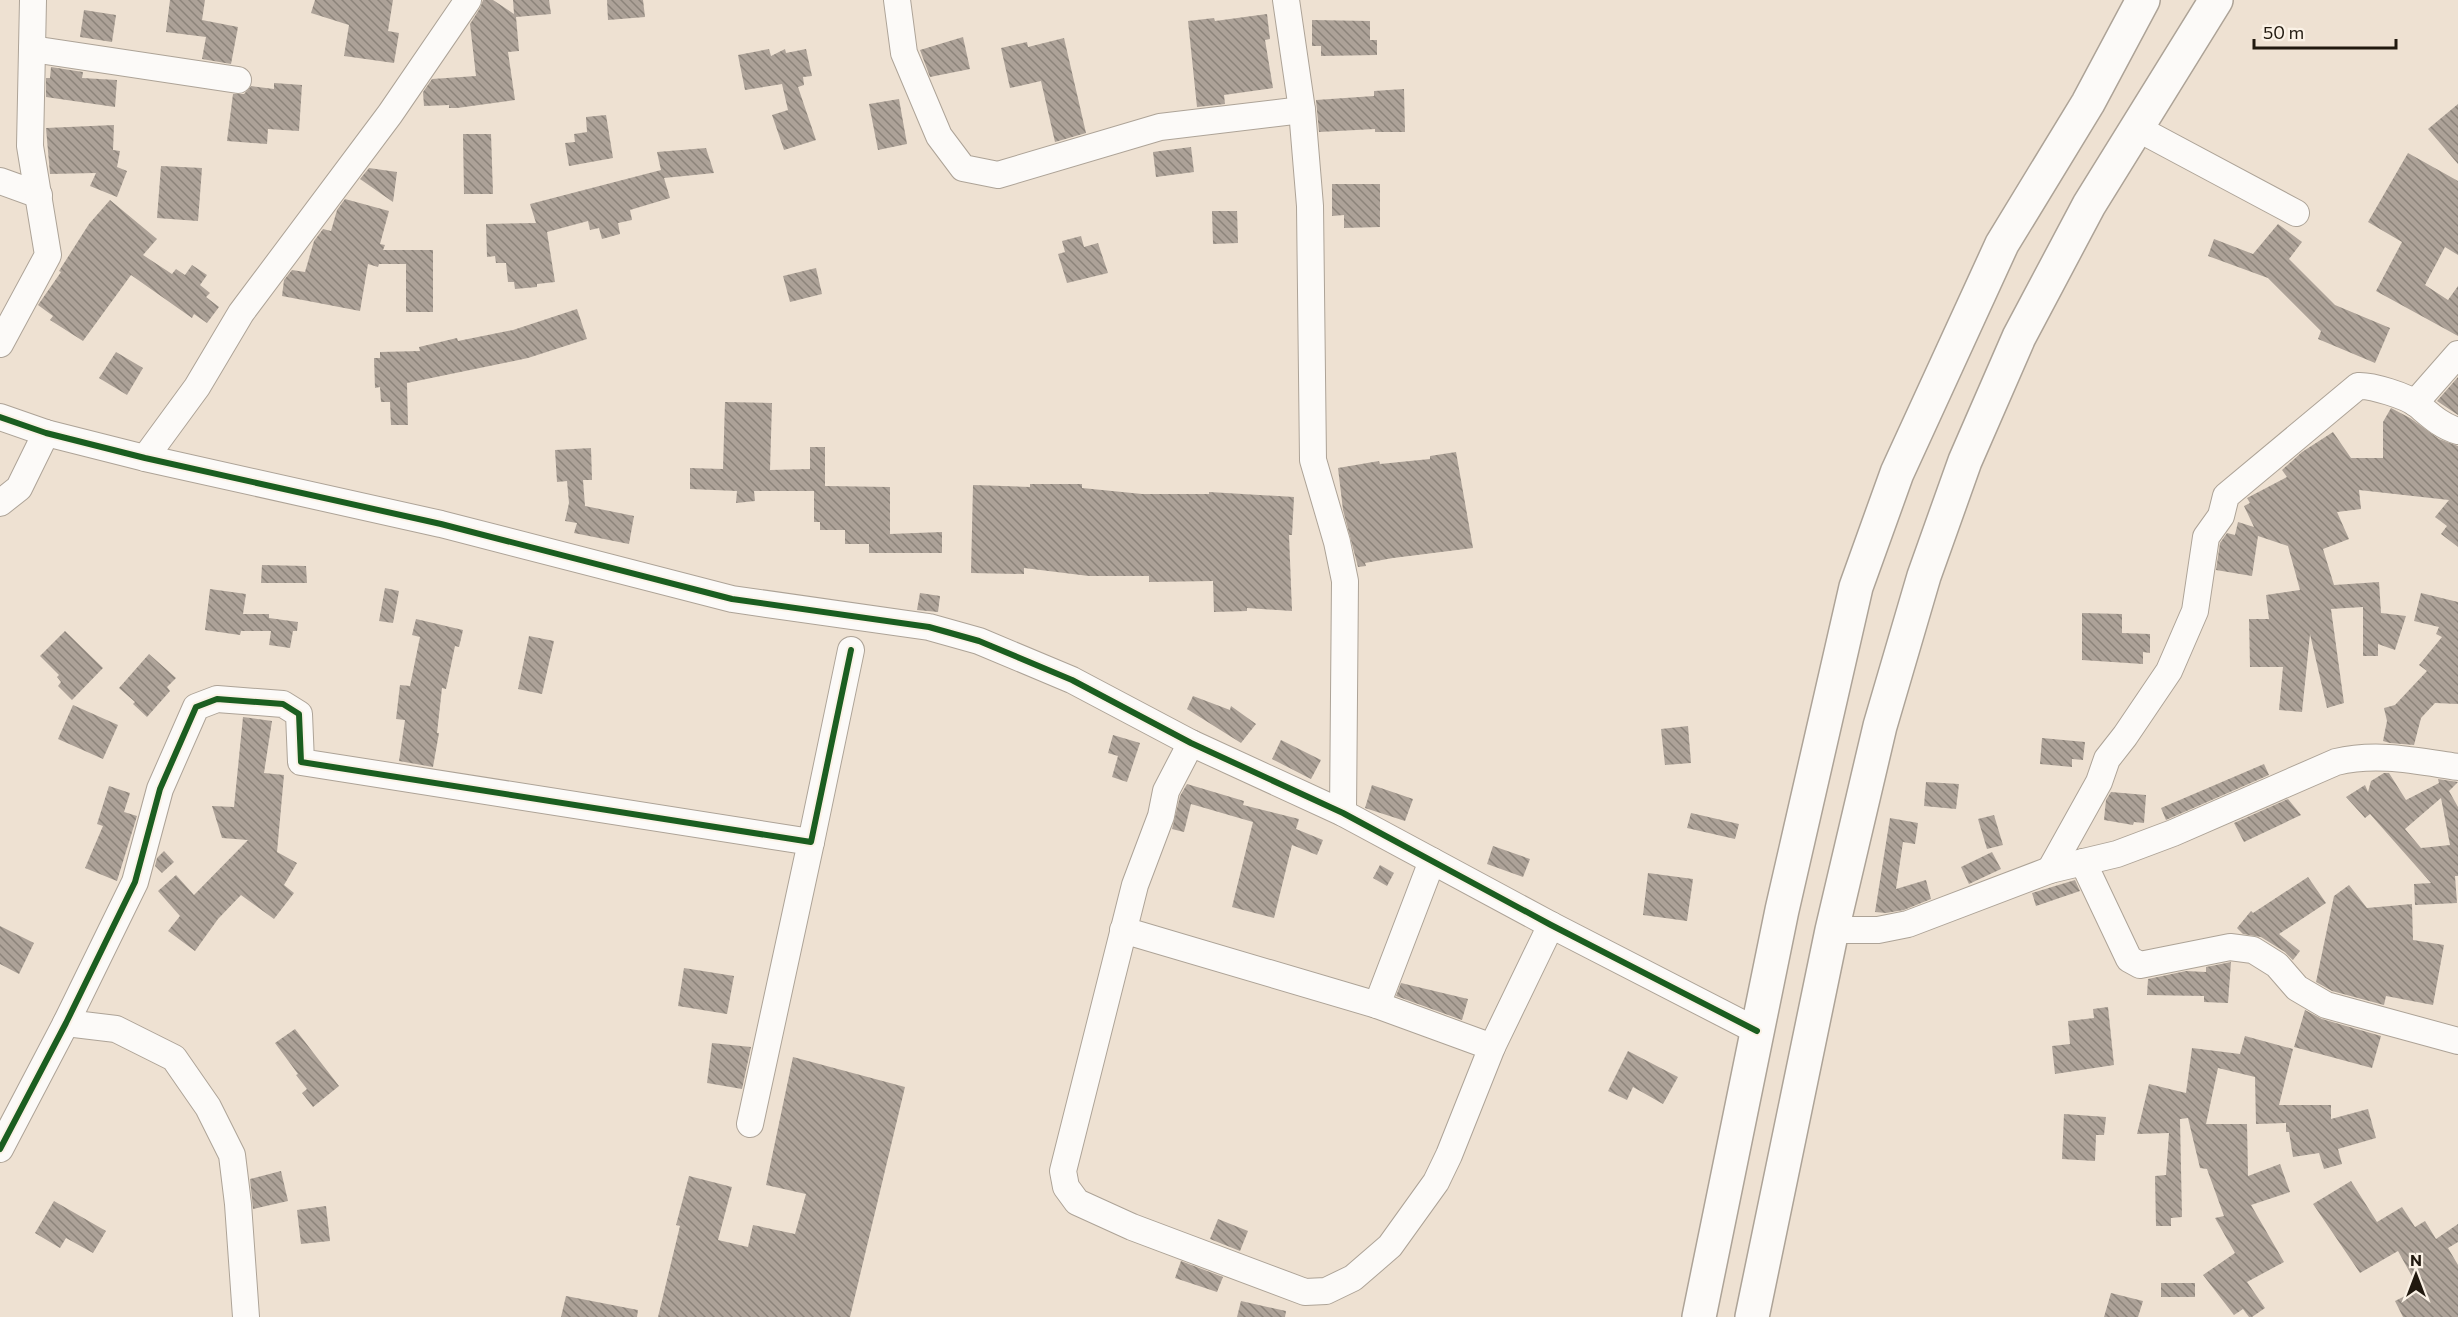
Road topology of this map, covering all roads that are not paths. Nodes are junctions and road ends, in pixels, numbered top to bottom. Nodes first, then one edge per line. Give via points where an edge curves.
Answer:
1 (33, 0) edge
2 (468, 0) edge
3 (897, 0) edge
4 (1286, 0) edge
5 (2143, 0) edge
6 (2216, 0) edge
7 (32, 49) junction
8 (238, 80) dead end
9 (1302, 110) junction
10 (2135, 128) junction
11 (0, 181) edge
12 (39, 195) junction
13 (2296, 213) dead end
14 (0, 344) edge
15 (2458, 354) edge
16 (2415, 403) junction
17 (0, 417) edge
18 (2458, 431) edge
19 (46, 433) junction
20 (146, 458) junction
21 (0, 503) edge
22 (851, 650) dead end
23 (1191, 743) junction
24 (2458, 767) edge
25 (1343, 813) junction
26 (811, 842) junction
27 (1432, 861) junction
28 (2083, 862) junction
29 (2050, 870) junction
30 (1551, 925) junction
31 (1124, 930) junction
32 (1832, 930) junction
33 (1377, 1005) junction
34 (66, 1023) junction
35 (1757, 1031) junction
36 (2458, 1041) edge
37 (1492, 1047) junction
38 (750, 1124) dead end
39 (0, 1149) edge
40 (246, 1317) edge
41 (1699, 1317) edge
42 (1752, 1317) edge

1 - 7 street
2 - 20 street via 390,114 241,313 197,387
3 - 9 street via 904,52 939,136 963,168 975,172 998,175 1160,128
4 - 9 street
5 - 35 highway via 2088,103 2002,244 1898,473 1856,587
6 - 10 highway
7 - 8 street
7 - 12 street via 30,146
9 - 25 street via 1310,206 1313,460 1345,581
10 - 13 street
10 - 32 highway via 2019,337 1965,461 1924,576 1883,715
11 - 12 street
12 - 14 street via 48,255
15 - 16 street
16 - 18 street via 2432,418
16 - 29 street via 2373,387 2358,386 2226,496 2221,516 2206,537 2195,611 2169,671 2107,759 2099,782
17 - 19 street
19 - 20 street
19 - 21 street via 19,488
20 - 23 street via 441,524 732,599 939,630 979,641 1071,680
22 - 26 street
23 - 25 street
23 - 31 street via 1166,791
24 - 28 street via 2387,757 2336,762 2173,833
25 - 27 street
26 - 34 street via 301,762 299,714 284,704 217,699 196,707 160,789 135,882
26 - 38 street
27 - 30 street
27 - 33 street
28 - 29 street
28 - 36 street via 2134,963 2242,947 2277,965 2297,988 2326,1005
29 - 32 street via 1908,924 1878,930
30 - 35 street
30 - 37 street
31 - 33 street
31 - 37 street via 1063,1171 1066,1187 1077,1202 1305,1292 1326,1291 1353,1278 1390,1246 1436,1182
32 - 42 highway
33 - 37 street
34 - 39 street
34 - 40 street via 116,1029 174,1059 208,1107 232,1155
35 - 41 highway

